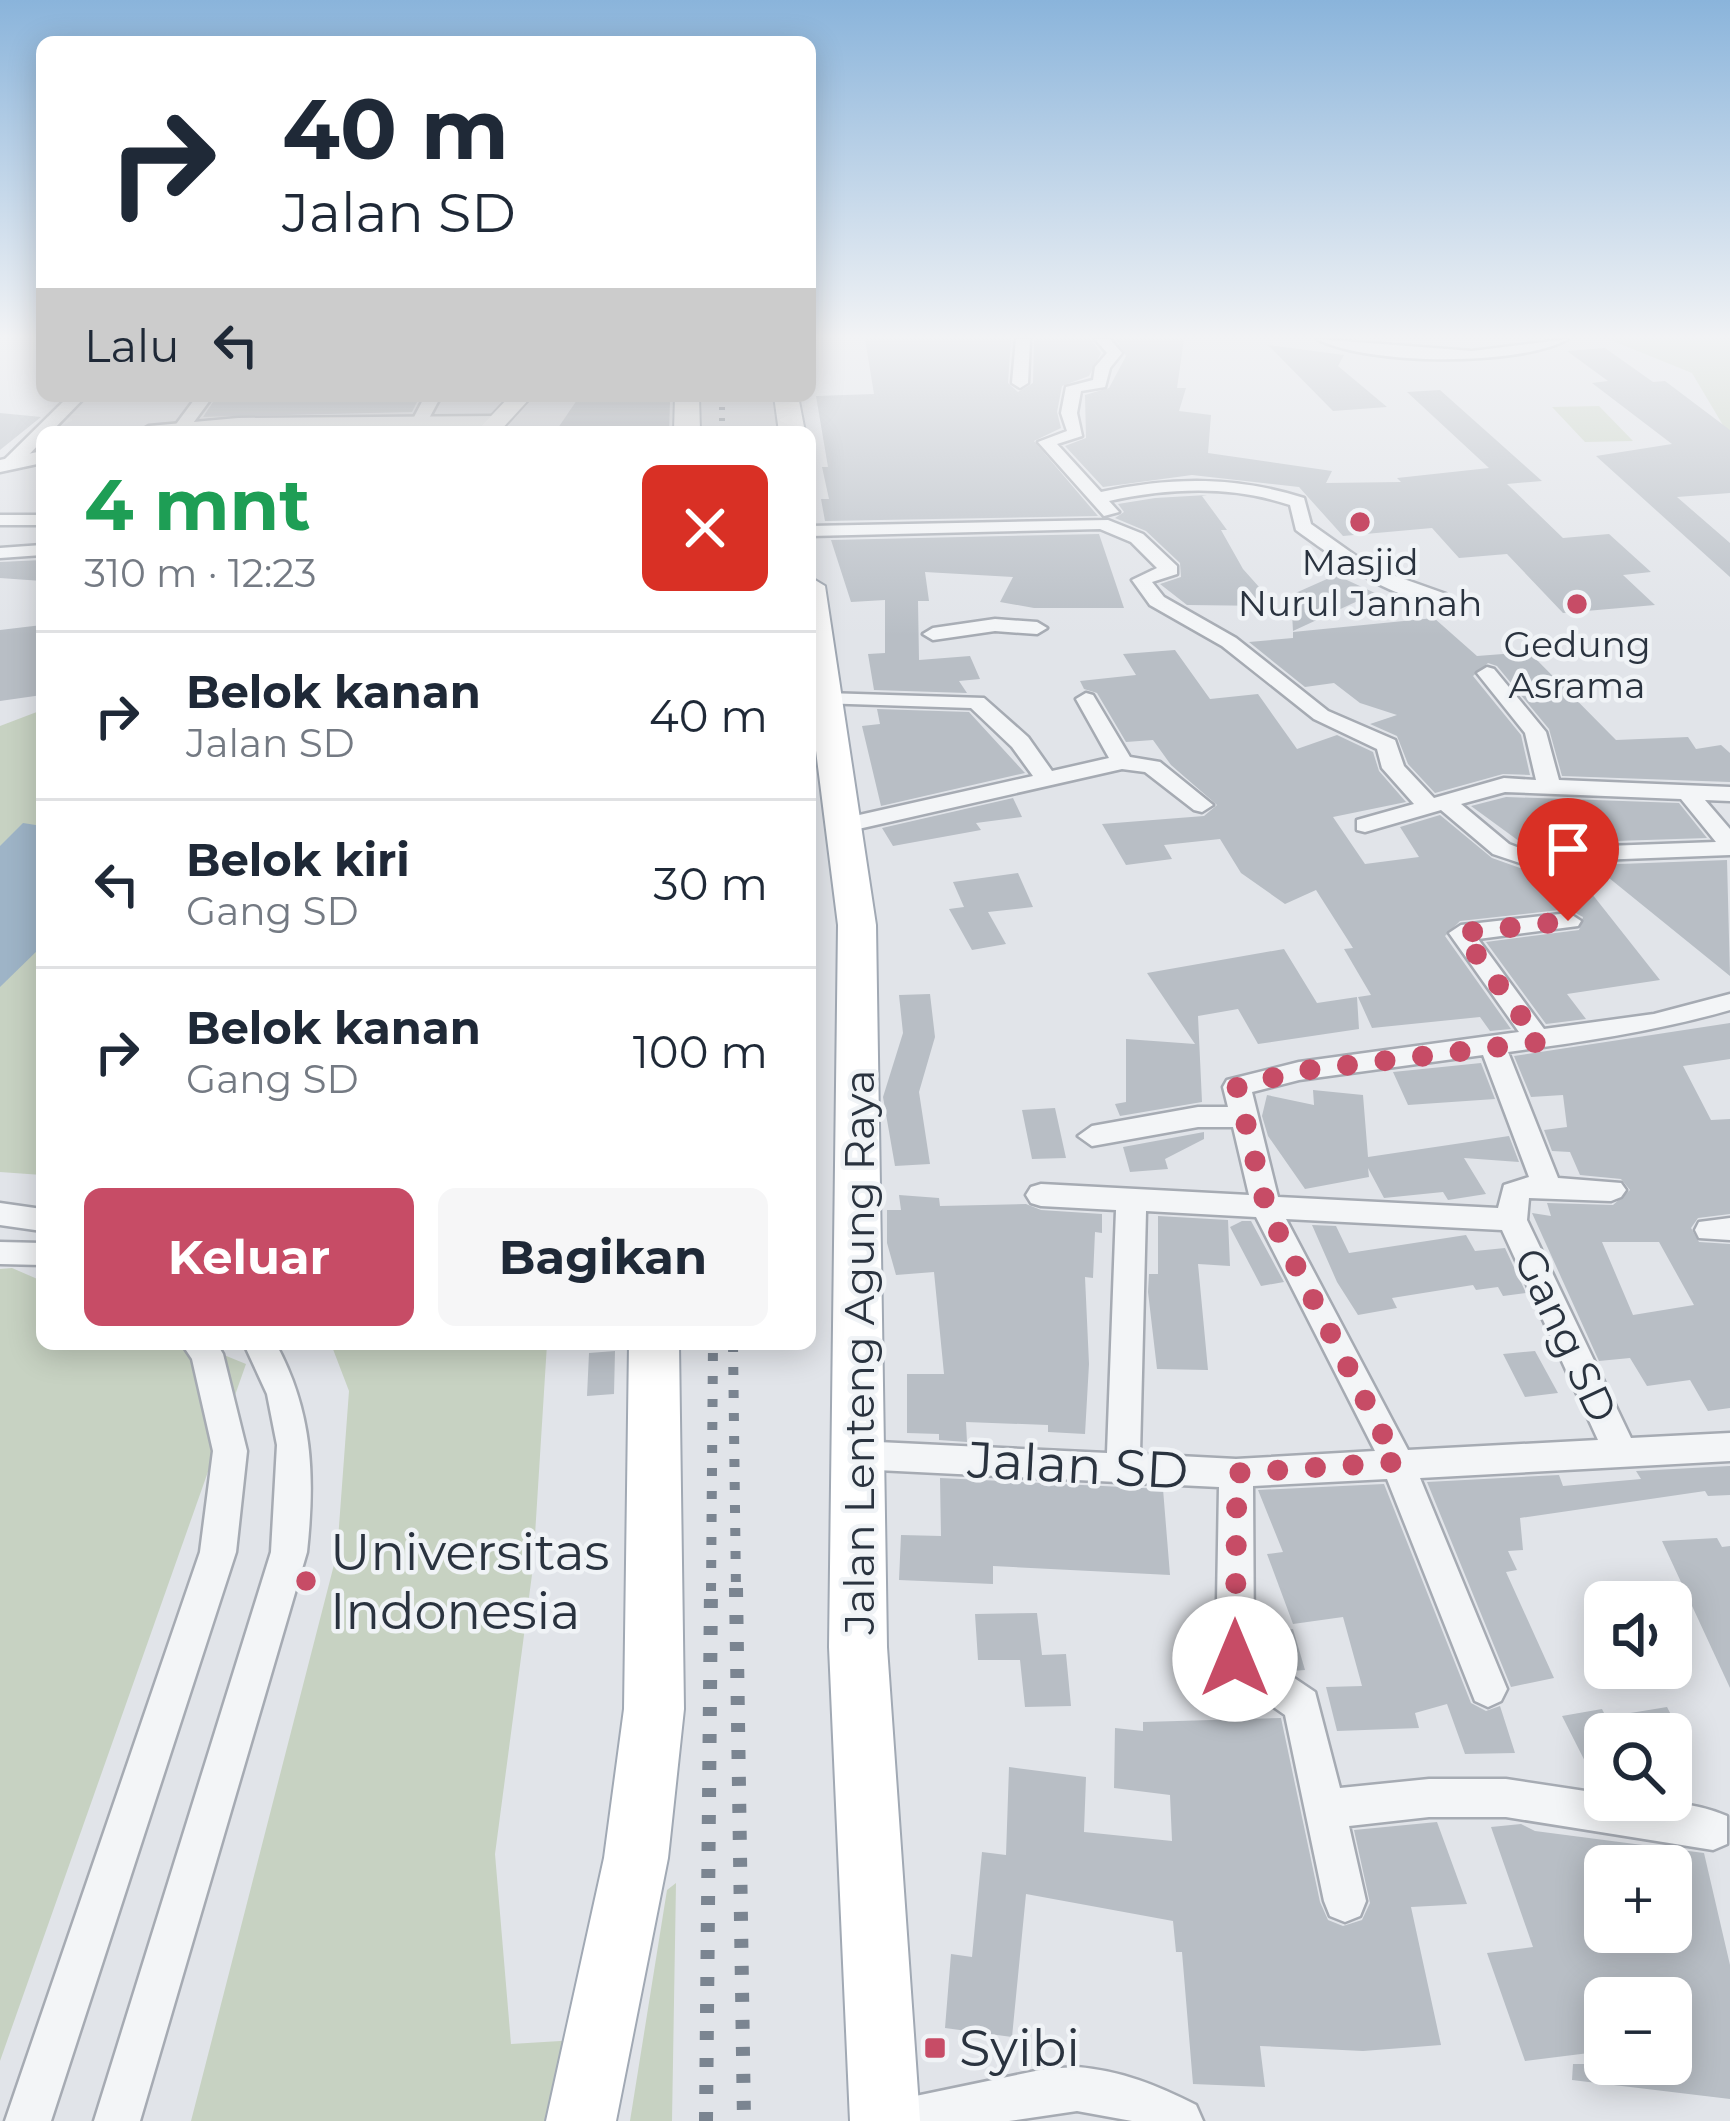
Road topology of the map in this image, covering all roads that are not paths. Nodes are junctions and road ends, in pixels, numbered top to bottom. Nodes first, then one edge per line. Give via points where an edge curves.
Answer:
1 (34, 438) edge
2 (1059, 438) edge
3 (36, 458) edge
4 (5, 465) edge
5 (1101, 496) junction
6 (0, 520) edge
7 (36, 520) edge
8 (1102, 524) junction
9 (816, 531) edge
10 (36, 551) edge
11 (0, 554) edge
12 (1439, 598) dead end
13 (816, 628) edge
14 (1037, 628) dead end
15 (933, 634) dead end
16 (1487, 674) dead end
17 (826, 699) junction
18 (1086, 699) dead end
19 (1122, 762) junction
20 (1044, 775) junction
21 (1549, 785) junction
22 (1687, 792) junction
23 (1730, 794) edge
24 (1435, 803) junction
25 (1202, 805) dead end
26 (845, 825) junction
27 (1365, 825) dead end
28 (1730, 846) edge
29 (1568, 921) dead end
30 (1730, 1002) edge
31 (1540, 1042) junction
32 (1495, 1048) junction
33 (1241, 1117) junction
34 (1092, 1136) dead end
35 (1547, 1186) junction
36 (1610, 1190) dead end
37 (1041, 1195) dead end
38 (1131, 1202) junction
39 (1267, 1210) junction
40 (0, 1214) edge
41 (36, 1219) edge
42 (1512, 1220) junction
43 (0, 1253) edge
44 (36, 1255) edge
45 (203, 1350) edge
46 (263, 1350) edge
47 (654, 1350) edge
48 (1730, 1447) edge
49 (1620, 1450) junction
50 (857, 1455) junction
51 (1397, 1462) junction
52 (1123, 1468) junction
53 (1237, 1473) junction
54 (1488, 1689) dead end
55 (1325, 1809) junction
56 (1713, 1830) dead end
57 (1345, 1901) dead end
58 (28, 2121) edge
59 (117, 2121) edge
60 (581, 2121) edge
61 (885, 2121) edge
62 (906, 2121) edge
63 (1180, 2121) edge

1 - 4 street
2 - 5 street via 1046,442 1061,465
3 - 4 street
5 - 8 street via 1110,513
5 - 12 street via 1198,483 1281,496 1298,502 1302,526 1346,561
6 - 7 street
8 - 9 street
8 - 24 street via 1137,538 1170,571 1142,580 1157,602 1229,642 1321,715 1388,745 1393,768
10 - 11 street
13 - 17 main road, Jalan Lenteng Agung Raya
14 - 15 street
16 - 21 street via 1535,732
17 - 20 street via 977,702
17 - 26 main road, Jalan Lenteng Agung Raya
18 - 19 street
19 - 20 street
19 - 25 street via 1152,767
20 - 26 street
21 - 22 street
21 - 24 street via 1504,785
22 - 23 street
22 - 28 street
24 - 27 street
24 - 28 street via 1520,856
26 - 50 main road, Jalan Lenteng Agung Raya via 859,1038
29 - 31 street via 1461,933
30 - 31 street
31 - 32 street
32 - 33 street via 1245,1083 1235,1094
32 - 35 street, Gang SD
33 - 34 street
33 - 39 street
35 - 36 street, Gang SD
35 - 42 street, Gang SD via 1514,1193
37 - 38 street, Gang SD
38 - 39 street, Gang SD
38 - 52 street
39 - 42 street, Gang SD
39 - 51 street
40 - 41 street
42 - 49 street, Gang SD
43 - 44 street
45 - 58 street via 230,1451 218,1552
46 - 59 street via 295,1426 290,1552
47 - 60 main road via 654,1709 636,1858
48 - 49 street, Jalan SD
49 - 51 street, Jalan SD
50 - 52 street, Jalan SD
50 - 61 main road, Jalan Lenteng Agung Raya via 858,1647
51 - 53 street, Jalan SD
51 - 54 street
52 - 53 street, Jalan SD
53 - 55 street via 1235,1659 1302,1706
55 - 56 street via 1506,1798
55 - 57 street
62 - 63 street via 1097,2086 1141,2096

